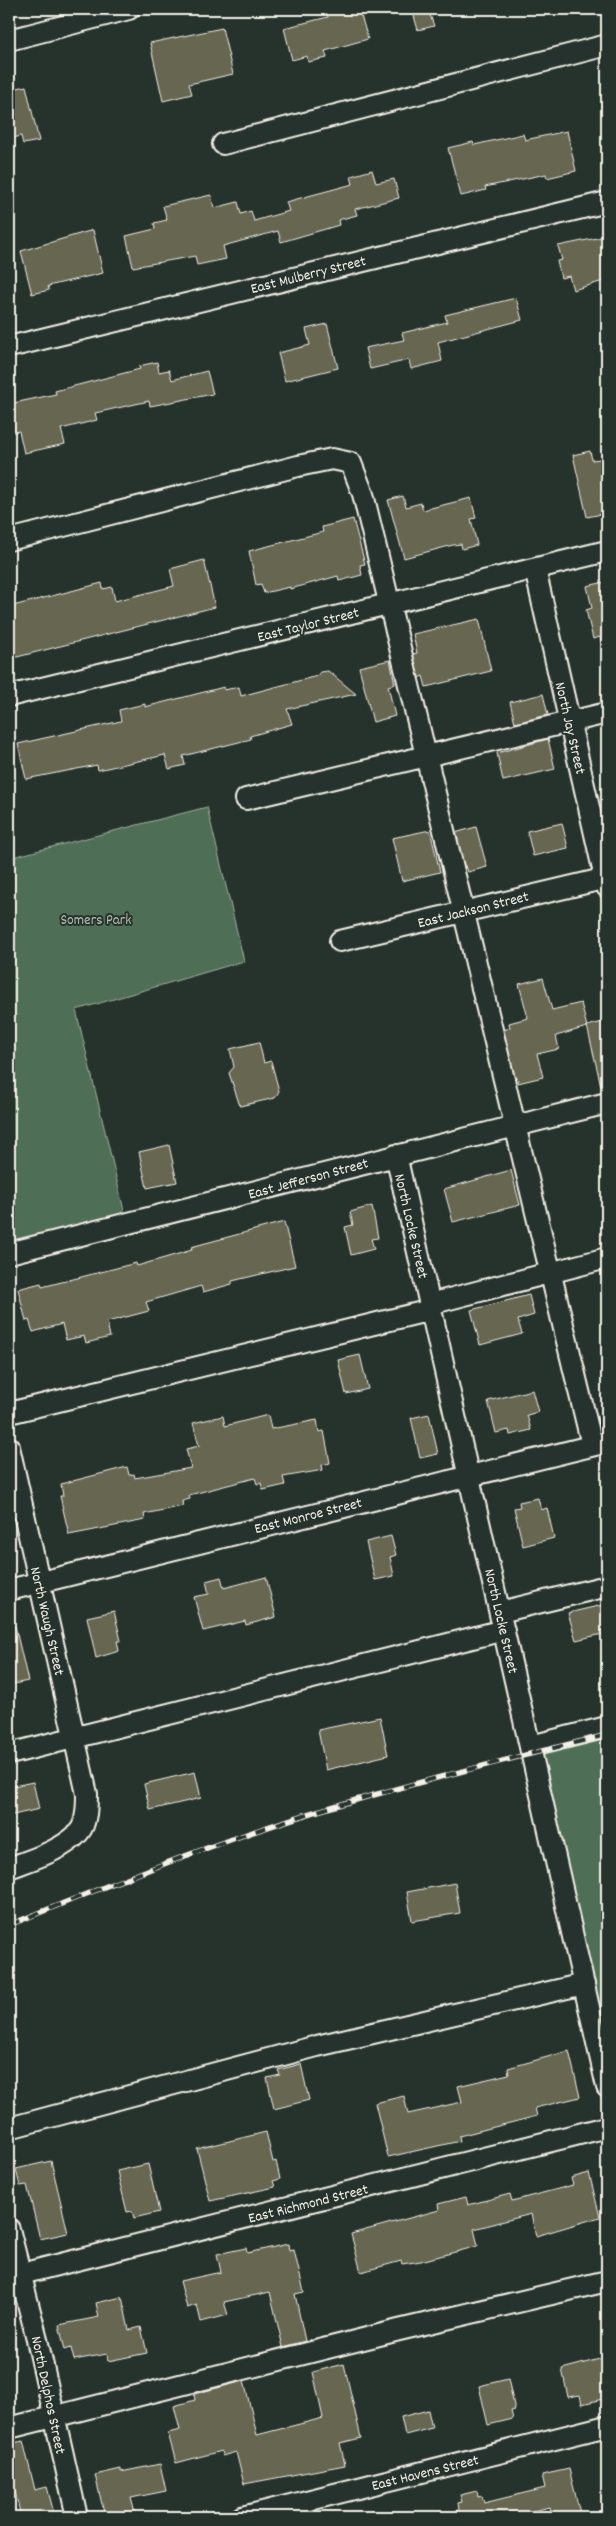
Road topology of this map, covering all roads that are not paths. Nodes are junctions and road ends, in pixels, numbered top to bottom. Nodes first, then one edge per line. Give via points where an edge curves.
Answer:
1 (129, 9) edge
2 (9, 40) edge
3 (607, 45) edge
4 (223, 144) dead end
5 (607, 202) edge
6 (9, 347) edge
7 (9, 540) edge
8 (607, 551) edge
9 (535, 569) junction
10 (389, 604) junction
11 (9, 696) edge
12 (607, 713) edge
13 (569, 722) junction
14 (425, 758) junction
15 (246, 799) dead end
16 (607, 881) edge
17 (461, 911) junction
18 (340, 941) dead end
19 (607, 1103) edge
20 (515, 1126) junction
21 (396, 1155) junction
22 (9, 1253) edge
23 (607, 1258) edge
24 (550, 1273) junction
25 (430, 1307) junction
26 (9, 1413) edge
27 (599, 1444) edge
28 (9, 1447) edge
29 (468, 1475) junction
30 (39, 1582) junction
31 (607, 1586) edge
32 (9, 1590) edge
33 (502, 1621) junction
34 (607, 1727) edge
35 (75, 1739) junction
36 (531, 1746) junction
37 (9, 1754) edge
38 (9, 1868) edge
39 (584, 1984) junction
40 (607, 2087) edge
41 (607, 2127) edge
42 (9, 2128) edge
43 (9, 2229) edge
44 (14, 2276) edge
45 (607, 2281) edge
46 (53, 2416) junction
47 (607, 2426) edge
48 (9, 2428) edge
49 (77, 2517) edge
50 (242, 2517) edge

1 - 2 street
3 - 4 street
5 - 6 street, East Mulberry Street
7 - 10 street via 332,459 351,463 360,486
8 - 9 street, East Taylor Street
9 - 10 street, East Taylor Street
9 - 13 street, North Jay Street
10 - 11 street, East Taylor Street
10 - 14 street
12 - 13 street
13 - 14 street
13 - 16 street, North Jay Street
14 - 15 street
14 - 17 street
16 - 17 street, East Jackson Street
17 - 18 street, East Jackson Street
17 - 20 street
19 - 20 street, East Jefferson Street
20 - 21 street, East Jefferson Street
20 - 24 street
21 - 22 street, East Jefferson Street
21 - 25 street, North Locke Street
23 - 24 street
24 - 25 street
24 - 27 street
25 - 26 street
25 - 29 street, North Locke Street
27 - 29 street, East Monroe Street
28 - 30 street, North Waugh Street
29 - 30 street, East Monroe Street
29 - 33 street, North Locke Street
30 - 32 street, East Monroe Street
30 - 35 street, North Waugh Street
31 - 33 street
33 - 35 street
33 - 36 street, North Locke Street
34 - 36 street
35 - 37 street
35 - 38 street, North Waugh Street via 87,1809 79,1832 55,1850
36 - 39 street, North Locke Street
39 - 40 street, North Locke Street
39 - 42 street via 317,2046
41 - 44 street, East Richmond Street
43 - 44 street, North Delphos Street
44 - 46 street, North Delphos Street
45 - 46 street
46 - 48 street
46 - 49 street, North Delphos Street
47 - 50 street, East Havens Street

